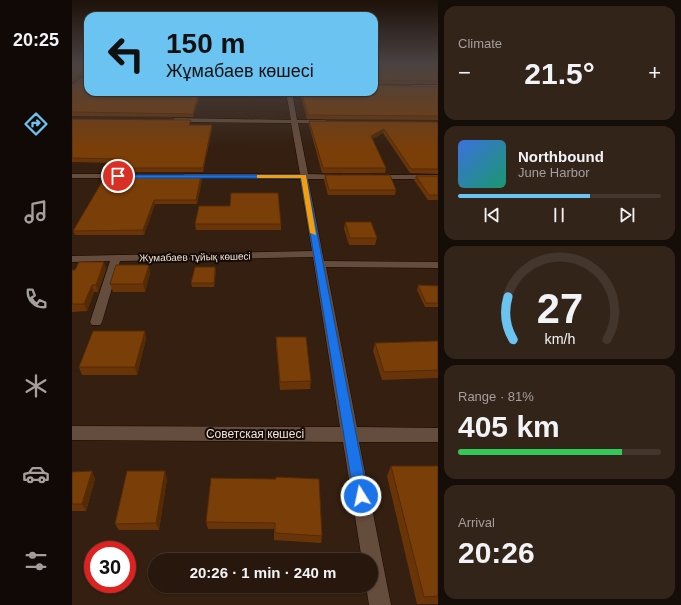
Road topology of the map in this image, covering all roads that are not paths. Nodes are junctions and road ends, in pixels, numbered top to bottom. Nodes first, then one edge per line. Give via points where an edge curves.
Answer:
1 (290, 96) edge
2 (167, 120) edge
3 (294, 121) junction
4 (332, 122) edge
5 (72, 176) edge
6 (128, 176) edge
7 (176, 176) edge
8 (304, 177) junction
9 (351, 177) edge
10 (367, 177) edge
11 (438, 177) edge
12 (116, 258) junction
13 (72, 259) edge
14 (319, 259) junction
15 (438, 265) edge
16 (96, 322) dead end
17 (72, 433) edge
18 (350, 434) junction
19 (438, 435) edge
20 (380, 605) edge

1 - 3 street
2 - 3 street
3 - 4 street
3 - 8 street
5 - 6 street
7 - 8 street
8 - 9 street
8 - 14 street
10 - 11 street
12 - 13 street, Жумабаев тұйық көшесі
12 - 14 street, Жумабаев тұйық көшесі
12 - 16 street
14 - 15 street, Жумабаев тұйық көшесі
14 - 18 street
17 - 18 street, Советская көшесі
18 - 19 street, Советская көшесі
18 - 20 street

